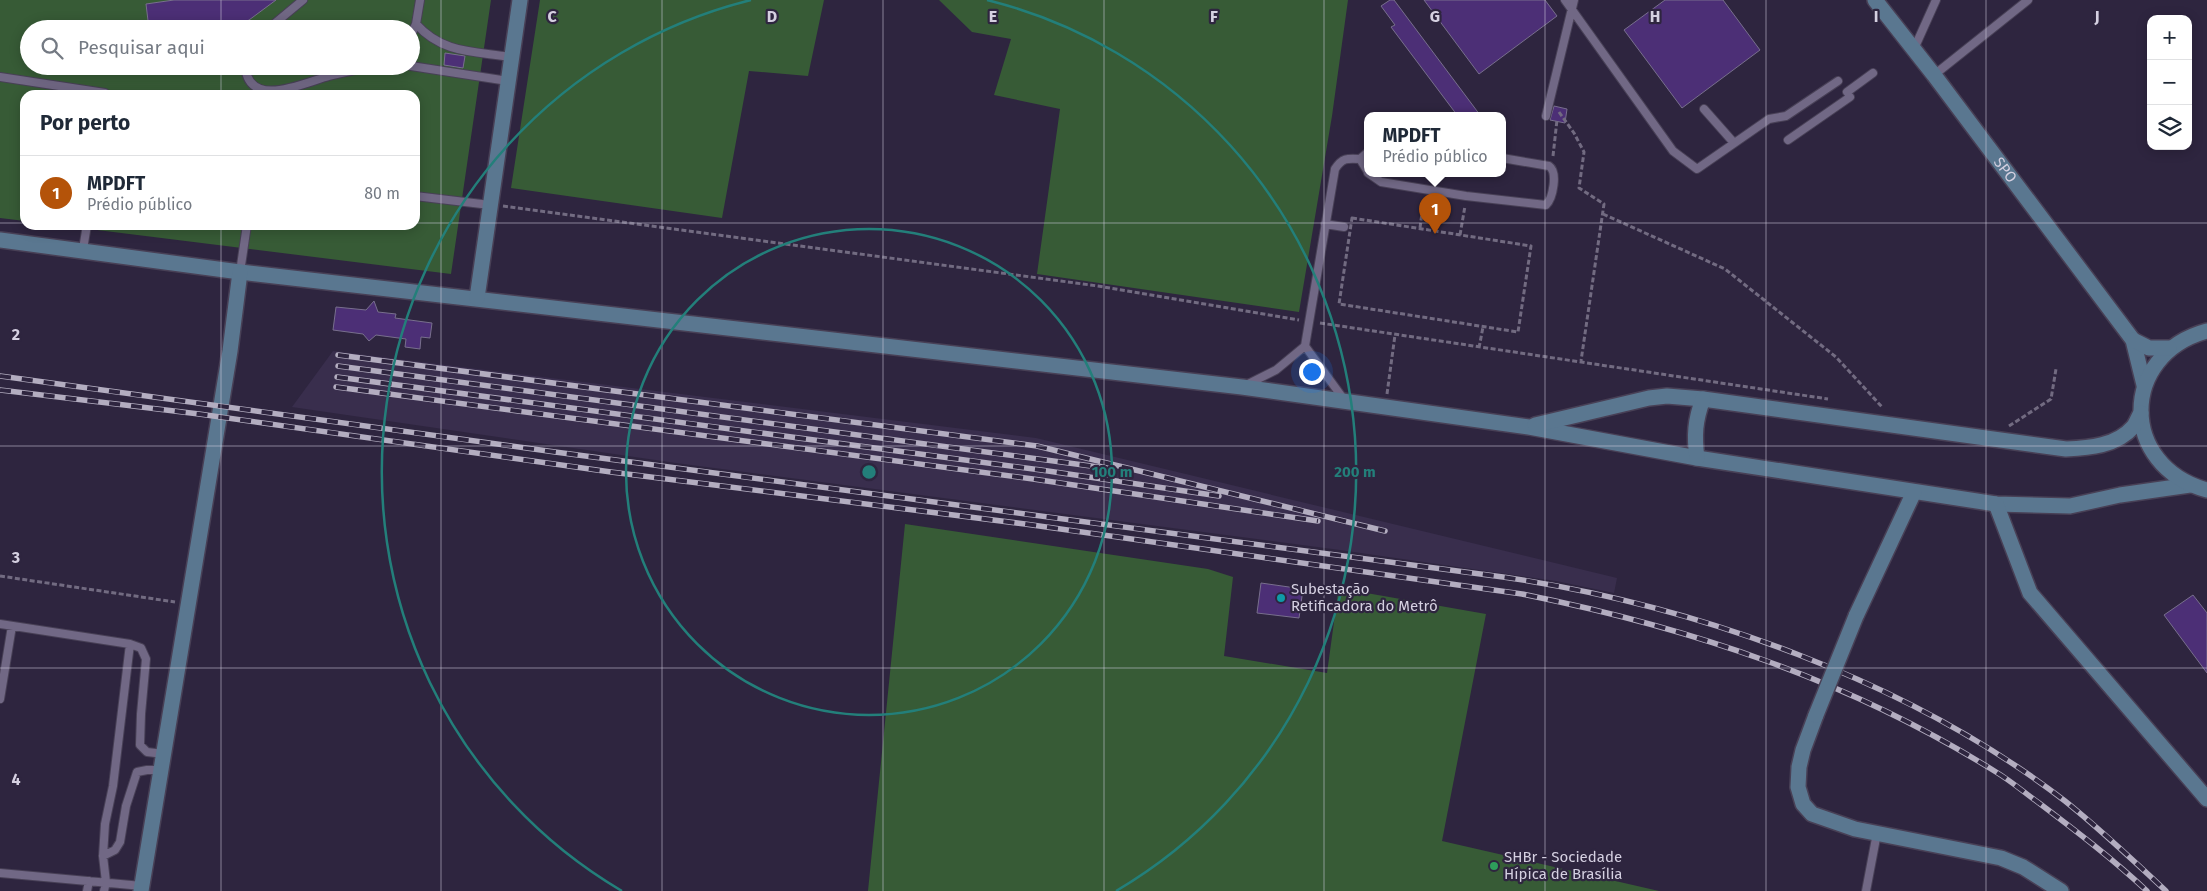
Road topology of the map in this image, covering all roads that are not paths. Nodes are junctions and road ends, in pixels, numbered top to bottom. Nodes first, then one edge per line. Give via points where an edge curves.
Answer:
1 (303, 0) edge
2 (420, 0) edge
3 (520, 0) edge
4 (1565, 0) edge
5 (1574, 0) edge
6 (1875, 0) edge
7 (1936, 0) edge
8 (2028, 0) edge
9 (1572, 12) junction
10 (279, 20) edge
11 (417, 20) edge
12 (420, 28) edge
13 (1914, 49) junction
14 (511, 56) junction
15 (420, 67) edge
16 (1873, 73) dead end
17 (1934, 74) junction
18 (246, 75) edge
19 (335, 75) edge
20 (0, 77) edge
21 (1838, 81) dead end
22 (508, 82) junction
23 (84, 90) edge
24 (264, 90) edge
25 (282, 90) edge
26 (1704, 109) dead end
27 (1546, 116) dead end
28 (1788, 140) dead end
29 (1734, 143) junction
30 (1364, 156) edge
31 (1360, 159) junction
32 (1506, 159) edge
33 (1364, 166) edge
34 (1374, 177) edge
35 (420, 197) edge
36 (490, 205) junction
37 (1325, 224) junction
38 (1344, 227) dead end
39 (86, 230) edge
40 (246, 230) edge
41 (0, 240) edge
42 (84, 250) junction
43 (240, 272) junction
44 (476, 298) junction
45 (2207, 331) edge
46 (2133, 340) junction
47 (1306, 346) junction
48 (2170, 348) junction
49 (2144, 385) junction
50 (1242, 387) junction
51 (1703, 399) junction
52 (1345, 401) junction
53 (2141, 413) junction
54 (1529, 427) junction
55 (1697, 458) junction
56 (2190, 485) junction
57 (2207, 490) edge
58 (1914, 492) junction
59 (1996, 504) junction
60 (0, 624) edge
61 (12, 626) junction
62 (130, 644) junction
63 (3, 662) edge
64 (0, 699) edge
65 (164, 754) junction
66 (162, 770) junction
67 (2207, 799) edge
68 (1877, 834) junction
69 (103, 856) junction
70 (0, 873) edge
71 (89, 881) junction
72 (106, 882) junction
73 (141, 888) edge
74 (87, 891) edge
75 (104, 891) edge
76 (1866, 891) edge
77 (2061, 891) edge

1 - 10 lane
2 - 11 lane
3 - 14 street
4 - 9 lane
5 - 9 lane
6 - 13 street, SPO
7 - 13 lane
8 - 17 lane
9 - 27 lane
9 - 29 lane via 1673,151 1697,169
12 - 14 lane via 433,40 446,46
13 - 17 street, SPO
14 - 22 street
15 - 22 lane
16 - 28 lane
17 - 46 street, SPO
18 - 24 lane via 254,86
19 - 25 lane
20 - 23 lane
21 - 29 lane via 1786,116 1769,119
22 - 36 street
26 - 29 lane
30 - 31 lane
31 - 33 lane
31 - 37 lane via 1340,161 1335,169
32 - 34 lane via 1549,166 1554,173 1550,201 1546,205 1426,190 1381,182
35 - 36 lane
36 - 44 street
37 - 38 lane
37 - 47 lane
39 - 42 lane
40 - 43 lane
41 - 42 street
42 - 43 street
43 - 44 street
43 - 65 street
44 - 50 street
45 - 48 street via 2190,336
46 - 48 street via 2149,348
46 - 49 street, SPO
47 - 50 lane via 1276,370
47 - 52 lane
48 - 49 street
49 - 53 street
50 - 52 street
51 - 53 street via 2066,449 2096,447 2119,437 2133,427
51 - 54 street via 1649,398
51 - 55 street via 1695,419
52 - 54 street
53 - 56 street via 2144,436 2155,456 2170,473
54 - 55 street
55 - 58 street
56 - 57 street
56 - 59 street via 2070,506
58 - 59 street
58 - 68 street, bridge via 1856,616 1799,766 1798,787 1803,804 1812,814
59 - 67 street via 2030,593
60 - 61 lane
61 - 62 lane
61 - 63 lane
62 - 65 lane via 141,648 146,659 140,745 147,752
62 - 69 lane
63 - 64 lane
65 - 66 street
66 - 69 lane via 137,772 126,806 120,842 115,850
66 - 73 street
68 - 76 lane
68 - 77 street via 2001,858 2023,867
69 - 72 lane
70 - 71 lane
71 - 72 lane
71 - 74 lane
72 - 73 lane
72 - 75 lane

